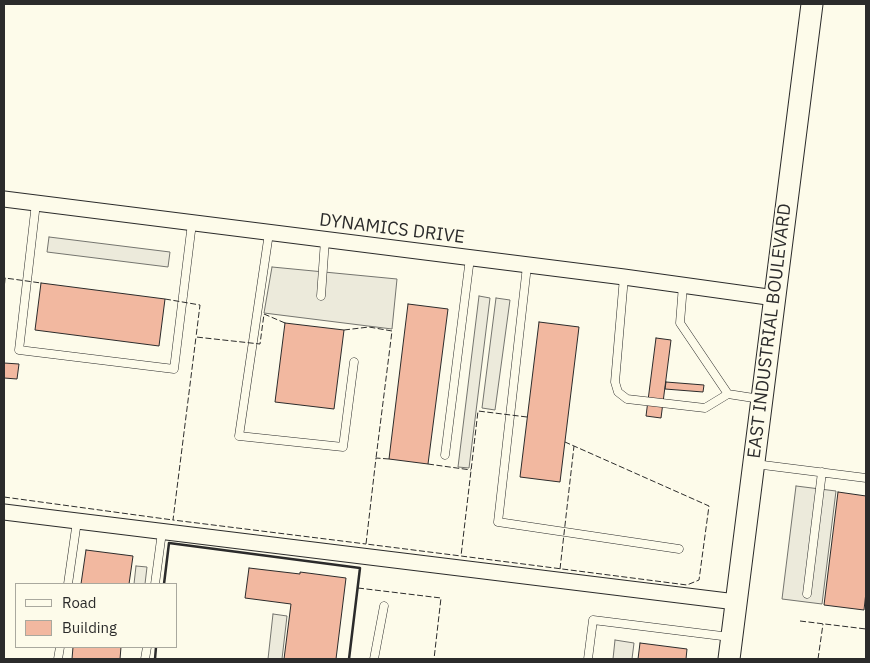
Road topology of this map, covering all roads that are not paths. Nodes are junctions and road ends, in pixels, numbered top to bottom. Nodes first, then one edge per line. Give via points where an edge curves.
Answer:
1 (812, 4) edge
2 (4, 199) edge
3 (36, 204) junction
4 (192, 223) junction
5 (269, 233) junction
6 (325, 240) junction
7 (470, 258) junction
8 (527, 266) junction
9 (624, 277) junction
10 (683, 285) junction
11 (321, 296) dead end
12 (775, 298) junction
13 (354, 362) dead end
14 (728, 394) junction
15 (762, 399) junction
16 (445, 455) dead end
17 (753, 464) junction
18 (822, 472) junction
19 (866, 478) edge
20 (4, 512) edge
21 (77, 521) junction
22 (162, 532) junction
23 (679, 549) dead end
24 (68, 583) edge
25 (155, 583) edge
26 (807, 594) dead end
27 (736, 602) junction
28 (384, 606) dead end
29 (732, 637) junction
30 (374, 659) edge
31 (588, 659) edge
32 (729, 659) edge

1 - 12 street, EAST INDUSTRIAL BOULEVARD
2 - 3 street, DYNAMICS DRIVE
3 - 4 street, DYNAMICS DRIVE
3 - 4 lane via 19,350 174,369
4 - 5 street, DYNAMICS DRIVE
5 - 6 street, DYNAMICS DRIVE
5 - 13 lane via 238,436 343,447
6 - 7 street, DYNAMICS DRIVE
6 - 11 lane
7 - 8 street, DYNAMICS DRIVE
7 - 16 lane
8 - 9 street, DYNAMICS DRIVE
8 - 23 lane via 498,522
9 - 10 street, DYNAMICS DRIVE
9 - 14 lane via 615,382 618,392 627,399 705,408
10 - 12 street, DYNAMICS DRIVE
10 - 14 lane via 680,323
12 - 15 street, EAST INDUSTRIAL BOULEVARD
14 - 15 lane
15 - 17 street, EAST INDUSTRIAL BOULEVARD
17 - 18 lane
17 - 27 street, EAST INDUSTRIAL BOULEVARD
18 - 19 lane
18 - 26 lane
20 - 21 street
21 - 22 street
21 - 24 lane
22 - 25 lane
22 - 27 street
27 - 29 street, EAST INDUSTRIAL BOULEVARD
28 - 30 lane
29 - 31 lane via 593,620
29 - 32 street, EAST INDUSTRIAL BOULEVARD

